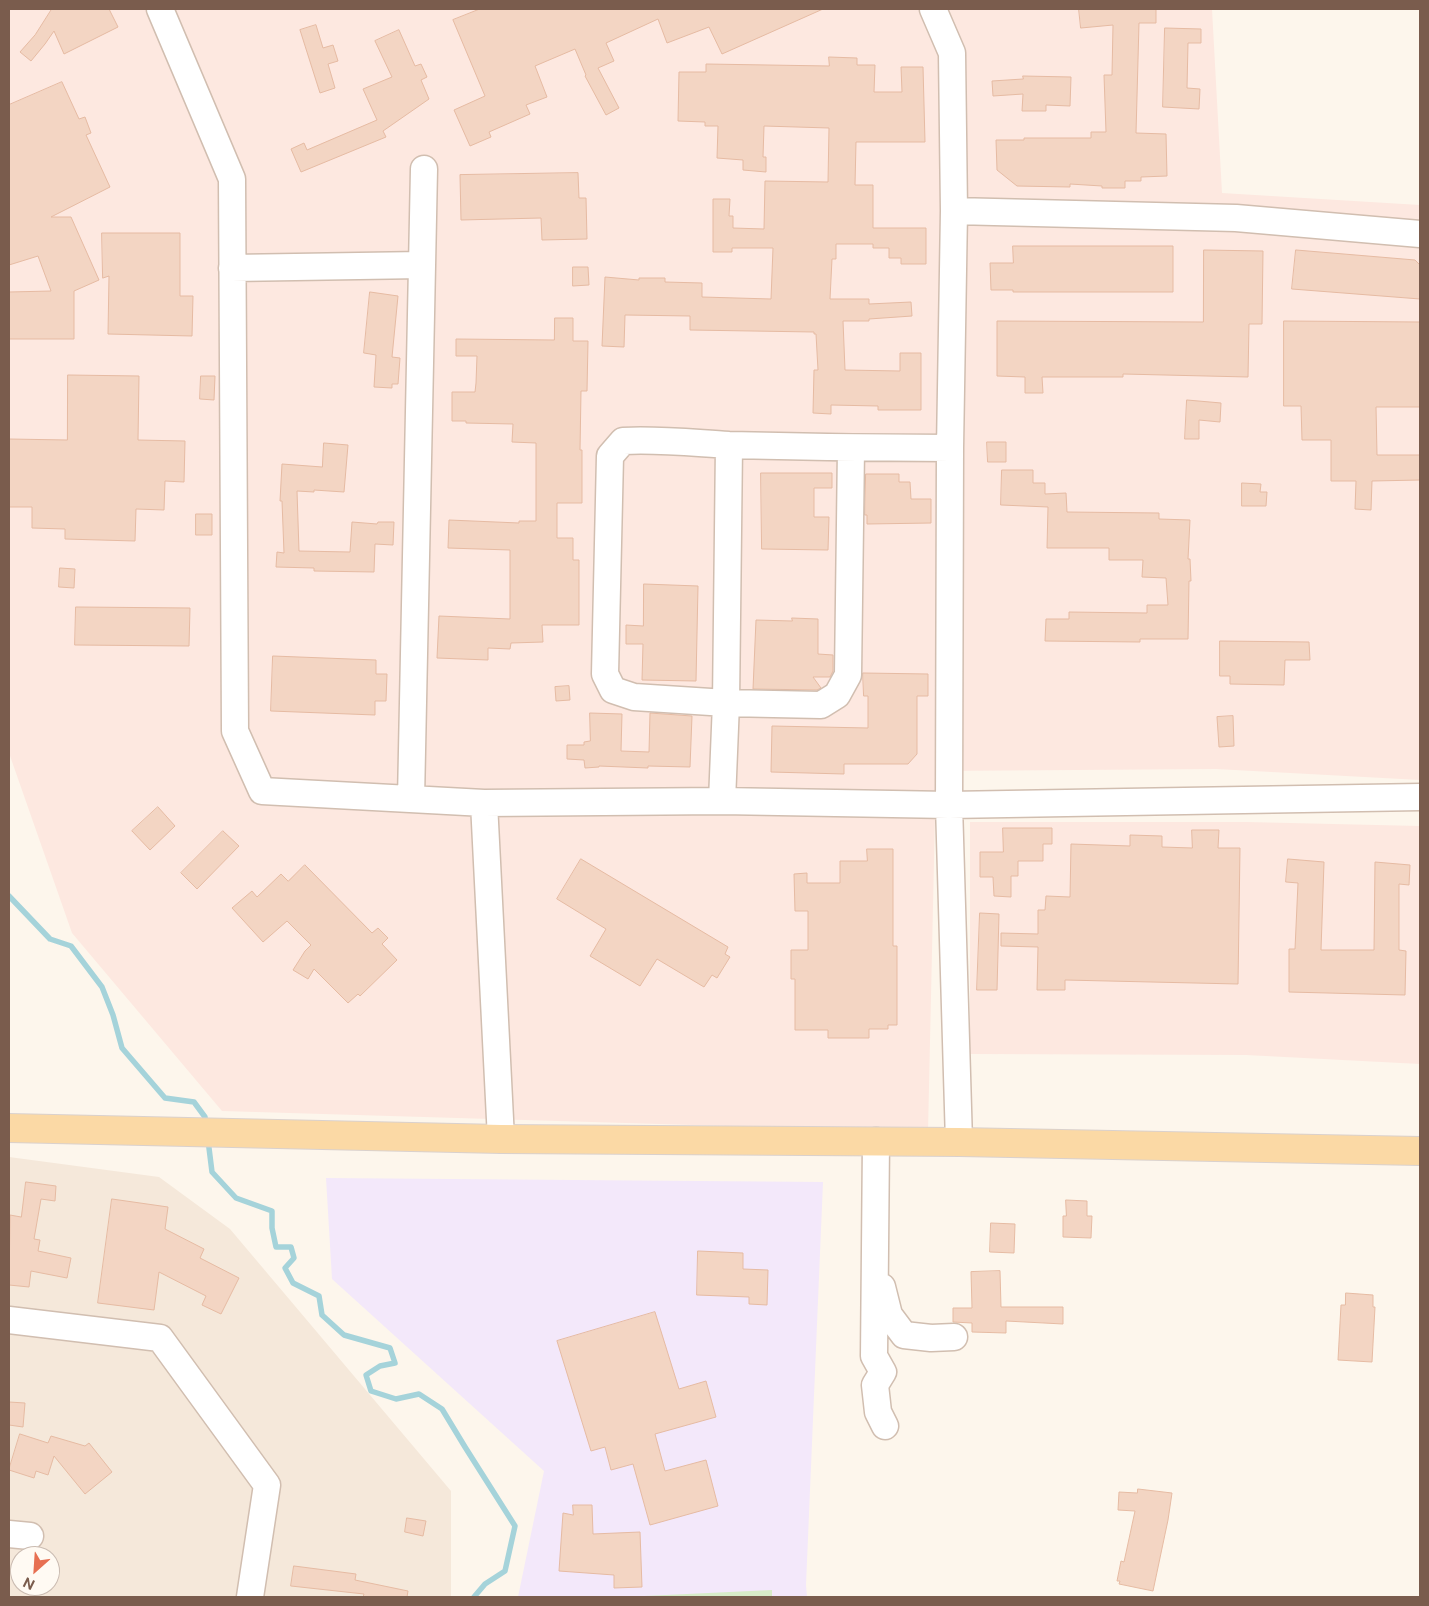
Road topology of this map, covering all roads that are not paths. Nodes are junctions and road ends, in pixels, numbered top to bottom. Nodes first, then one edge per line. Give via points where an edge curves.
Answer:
1 (160, 9) edge
2 (933, 9) edge
3 (424, 169) dead end
4 (954, 210) junction
5 (1420, 234) edge
6 (422, 265) junction
7 (232, 268) junction
8 (728, 444) junction
9 (851, 448) junction
10 (950, 448) junction
11 (726, 703) junction
12 (1420, 797) edge
13 (411, 799) junction
14 (722, 801) junction
15 (484, 803) junction
16 (949, 805) junction
17 (9, 1128) edge
18 (501, 1139) junction
19 (876, 1141) junction
20 (959, 1142) junction
21 (1420, 1150) edge
22 (875, 1262) junction
23 (9, 1320) edge
24 (954, 1337) dead end
25 (886, 1426) dead end
26 (250, 1597) edge

1 - 7 street via 232,179
2 - 4 street via 952,53
3 - 6 street
4 - 5 street via 1236,218
4 - 10 street
6 - 7 street
6 - 13 street
7 - 13 street via 235,731 262,791
8 - 9 street
8 - 11 street
8 - 11 street via 623,441 610,456 605,674 613,690 634,696
9 - 10 street
9 - 11 street via 848,675 836,695 821,705
10 - 16 street
11 - 14 street
12 - 16 street
13 - 15 street
14 - 15 street
14 - 16 street
15 - 18 street
16 - 20 street
17 - 18 main road
18 - 19 main road
19 - 20 main road
19 - 22 street
20 - 21 main road
22 - 24 street via 889,1315 904,1335
22 - 25 street via 874,1356 883,1372 875,1385 878,1412
23 - 26 street via 160,1338 267,1485

